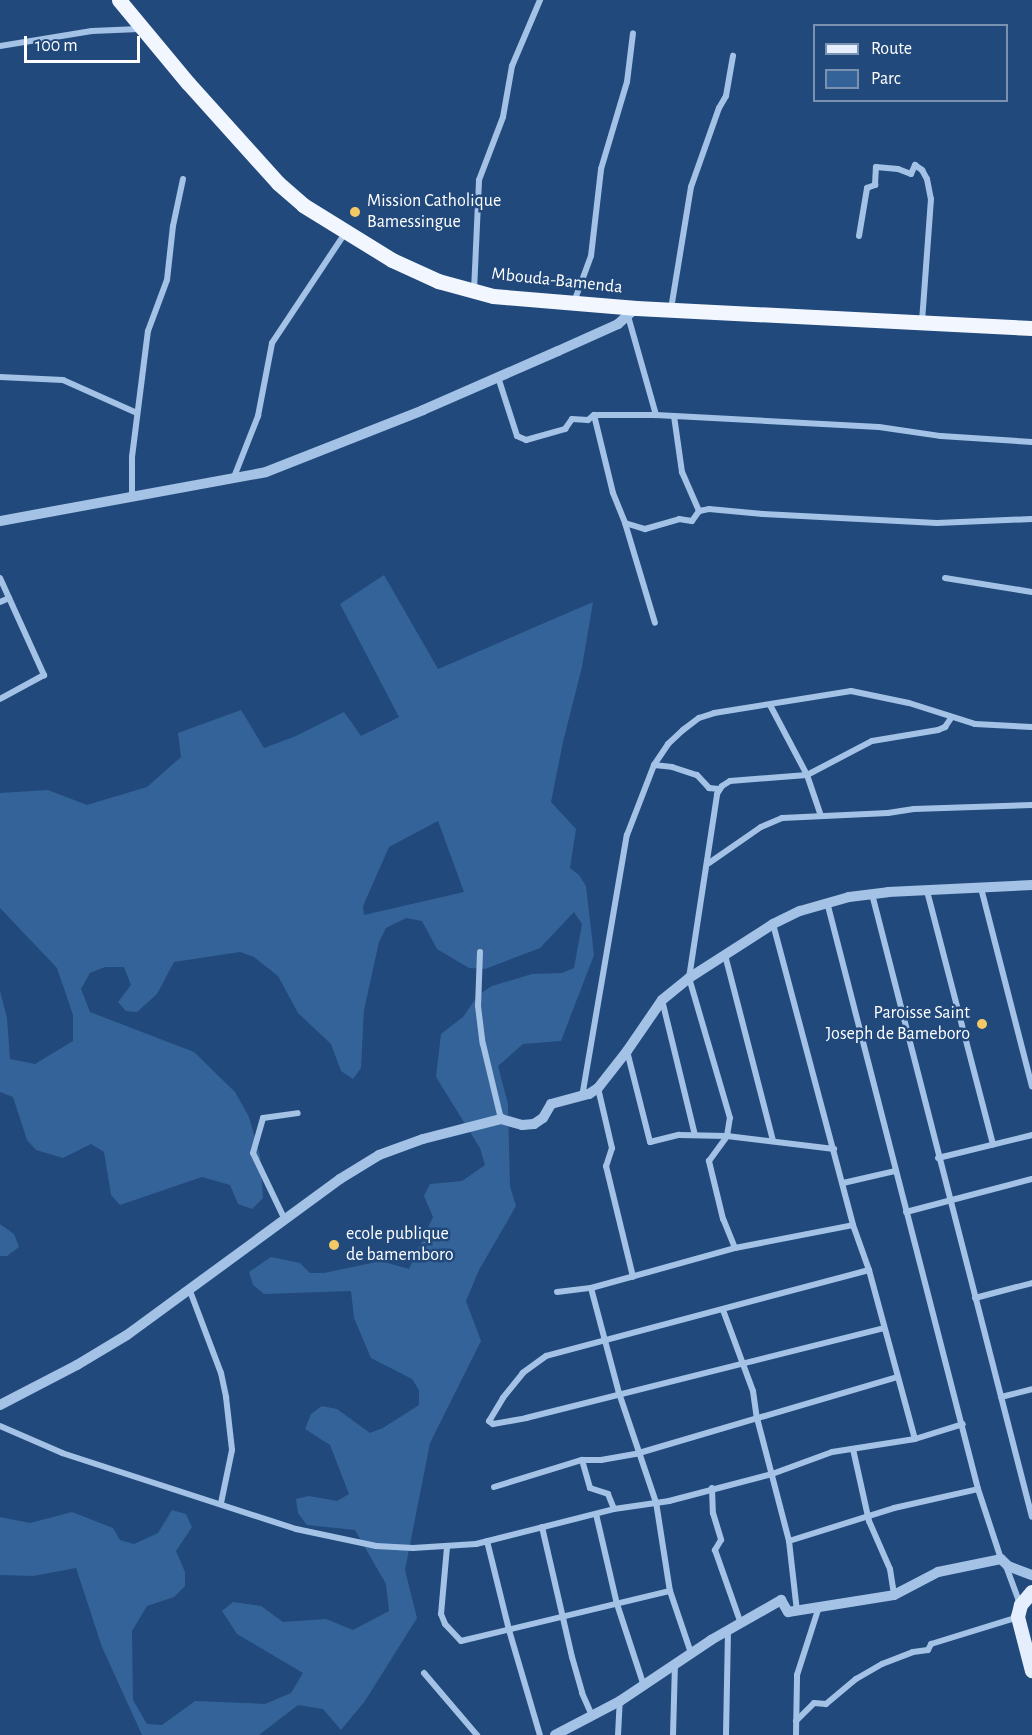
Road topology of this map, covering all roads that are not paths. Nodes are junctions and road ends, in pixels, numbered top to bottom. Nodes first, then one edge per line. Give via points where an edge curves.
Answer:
1 (120, 0) edge
2 (540, 0) edge
3 (143, 28) junction
4 (633, 33) dead end
5 (0, 46) edge
6 (733, 56) dead end
7 (183, 180) dead end
8 (345, 233) junction
9 (859, 236) dead end
10 (474, 292) junction
11 (573, 303) junction
12 (670, 309) junction
13 (632, 312) junction
14 (922, 322) junction
15 (1032, 328) edge
16 (0, 376) edge
17 (498, 378) junction
18 (137, 413) junction
19 (594, 415) junction
20 (656, 415) junction
21 (674, 416) junction
22 (1032, 442) edge
23 (234, 477) junction
24 (132, 497) junction
25 (699, 511) junction
26 (1032, 519) edge
27 (0, 521) edge
28 (625, 523) junction
29 (0, 578) edge
30 (945, 578) dead end
31 (1032, 592) edge
32 (9, 598) junction
33 (0, 602) edge
34 (655, 623) dead end
35 (0, 699) edge
36 (770, 705) junction
37 (951, 718) junction
38 (1032, 727) edge
39 (654, 765) junction
40 (807, 775) junction
41 (719, 789) junction
42 (1032, 805) edge
43 (821, 816) junction
44 (708, 862) junction
45 (1032, 885) edge
46 (981, 888) junction
47 (927, 891) junction
48 (872, 893) junction
49 (826, 902) junction
50 (773, 924) junction
51 (480, 952) dead end
52 (725, 954) junction
53 (689, 978) junction
54 (662, 1000) junction
55 (627, 1051) junction
56 (1032, 1087) edge
57 (598, 1088) junction
58 (582, 1098) junction
59 (298, 1113) dead end
60 (501, 1119) junction
61 (695, 1135) junction
62 (728, 1136) junction
63 (1032, 1136) edge
64 (773, 1140) junction
65 (993, 1144) junction
66 (834, 1149) junction
67 (938, 1158) junction
68 (895, 1171) junction
69 (1032, 1179) edge
70 (843, 1183) junction
71 (950, 1201) junction
72 (906, 1212) junction
73 (285, 1220) junction
74 (854, 1225) junction
75 (735, 1248) junction
76 (869, 1270) junction
77 (633, 1277) junction
78 (1032, 1283) edge
79 (591, 1288) junction
80 (190, 1291) junction
81 (557, 1292) dead end
82 (975, 1298) junction
83 (723, 1310) junction
84 (884, 1328) junction
85 (604, 1338) junction
86 (742, 1362) junction
87 (897, 1377) junction
88 (1032, 1389) edge
89 (619, 1393) junction
90 (1001, 1397) junction
91 (0, 1405) edge
92 (757, 1418) junction
93 (963, 1424) junction
94 (0, 1426) edge
95 (915, 1438) junction
96 (853, 1449) junction
97 (639, 1453) junction
98 (582, 1460) junction
99 (772, 1474) junction
100 (494, 1487) dead end
101 (712, 1488) junction
102 (978, 1489) junction
103 (656, 1502) junction
104 (221, 1503) junction
105 (614, 1509) junction
106 (596, 1514) junction
107 (869, 1516) junction
108 (1032, 1517) edge
109 (542, 1527) junction
110 (487, 1541) junction
111 (789, 1541) junction
112 (447, 1547) junction
113 (1002, 1559) junction
114 (1032, 1575) edge
115 (670, 1591) junction
116 (1032, 1592) edge
117 (894, 1595) junction
118 (617, 1604) junction
119 (819, 1606) junction
120 (797, 1611) junction
121 (1020, 1611) junction
122 (562, 1617) junction
123 (740, 1621) junction
124 (729, 1629) junction
125 (509, 1630) junction
126 (691, 1653) junction
127 (675, 1664) junction
128 (1032, 1671) edge
129 (423, 1672) dead end
130 (644, 1686) junction
131 (620, 1701) junction
132 (592, 1715) junction
133 (796, 1720) junction
134 (477, 1735) edge
135 (540, 1735) edge
136 (555, 1735) edge
137 (618, 1735) edge
138 (673, 1735) edge
139 (726, 1735) edge
140 (796, 1735) edge

1 - 3 highway, Mbouda-Bamenda
2 - 10 street via 512,66 504,117 479,180
3 - 5 street
3 - 8 highway, Mbouda-Bamenda via 278,183
4 - 11 street via 627,82 602,169 591,256
6 - 12 street via 726,96 691,187
7 - 18 street via 167,280 148,331
8 - 10 highway, Mbouda-Bamenda via 404,266
8 - 23 street via 272,343 258,416
9 - 14 street via 867,188 875,184 876,167 911,174 915,165 921,170 932,199
10 - 11 highway, Mbouda-Bamenda
11 - 13 highway, Mbouda-Bamenda
12 - 13 highway, Mbouda-Bamenda
12 - 14 highway, Mbouda-Bamenda
13 - 17 street via 618,324
13 - 20 street
14 - 15 highway, Mbouda-Bamenda
16 - 18 street via 63,380
17 - 19 street via 517,436 526,440 565,429 572,419 588,420
17 - 23 street via 288,465
18 - 24 street
19 - 20 street
19 - 28 street via 613,494
20 - 21 street
21 - 22 street via 879,427 950,437
21 - 25 street via 682,472
23 - 24 street
24 - 27 street
25 - 26 street via 937,523
25 - 28 street via 692,520 679,519 645,529
28 - 34 street
29 - 32 street
30 - 31 street
32 - 33 street
32 - 35 street via 44,675
36 - 37 street via 850,691 909,703
36 - 39 street via 699,718 668,744
36 - 40 street
37 - 38 street
37 - 40 street via 938,730 872,741
39 - 41 street via 698,775 709,788
39 - 58 street via 627,835
40 - 41 street via 735,780
40 - 43 street
41 - 44 street via 709,832
42 - 43 street
43 - 44 street via 789,816 769,822
44 - 53 street
45 - 46 street
46 - 47 street
46 - 56 street
47 - 48 street
47 - 65 street
48 - 49 street
48 - 67 street
49 - 50 street
49 - 68 street
50 - 52 street
50 - 66 street
51 - 60 street via 479,1016 486,1065
52 - 53 street
52 - 64 street
53 - 54 street
53 - 62 street via 730,1118
54 - 55 street
54 - 61 street
55 - 57 street
55 - 61 street via 648,1140
57 - 58 street
57 - 77 street via 612,1148 606,1166
58 - 60 street via 551,1104 534,1124
59 - 73 street via 262,1118 253,1153
60 - 73 street via 379,1155
61 - 62 street
62 - 64 street
62 - 75 street via 709,1161 723,1219
63 - 65 street
64 - 66 street
65 - 67 street
66 - 70 street
67 - 71 street
68 - 70 street
68 - 72 street
69 - 71 street
70 - 74 street
71 - 72 street
71 - 82 street
72 - 93 street
73 - 80 street
74 - 75 street
74 - 76 street
75 - 77 street
76 - 83 street
76 - 84 street
77 - 79 street
78 - 82 street
79 - 81 street
79 - 85 street
80 - 91 street via 105,1349
80 - 104 street via 226,1396 232,1450
82 - 90 street
83 - 85 street
83 - 86 street
84 - 86 street
84 - 87 street
85 - 89 street
85 - 89 street via 535,1362 511,1387 489,1421 493,1424 526,1418
86 - 89 street
86 - 92 street via 753,1391
87 - 92 street
87 - 95 street
88 - 90 street
89 - 97 street
90 - 108 street
92 - 97 street
92 - 99 street
93 - 95 street
93 - 102 street
94 - 104 street via 62,1453
95 - 96 street
96 - 99 street via 832,1452
96 - 107 street
97 - 98 street
97 - 103 street
98 - 100 street
98 - 105 street via 590,1488 608,1494
99 - 101 street
99 - 111 street
101 - 103 street
101 - 123 street via 713,1513 721,1540 715,1550
102 - 107 street
102 - 113 street
103 - 105 street
103 - 115 street
104 - 112 street via 296,1529 359,1543 395,1548
105 - 106 street
106 - 109 street
106 - 118 street
107 - 111 street
107 - 117 street via 890,1569
109 - 110 street
109 - 122 street
110 - 112 street
110 - 125 street
111 - 120 street
112 - 125 street via 441,1614 445,1624 460,1641
113 - 114 street via 1008,1566
113 - 117 street via 938,1572
113 - 121 street
115 - 118 street
115 - 126 street
116 - 121 main road
117 - 119 street
118 - 122 street
118 - 130 street
119 - 120 street
119 - 133 street via 797,1675
120 - 123 street via 788,1612 781,1600
121 - 128 main road
121 - 133 street via 931,1644 928,1650 882,1664 826,1704 814,1703
122 - 125 street
122 - 132 street via 582,1693
123 - 124 street
124 - 126 street
124 - 139 street
125 - 135 street
126 - 127 street
127 - 130 street
127 - 138 street
129 - 134 street
130 - 131 street
131 - 132 street
131 - 137 street
132 - 136 street
133 - 140 street

